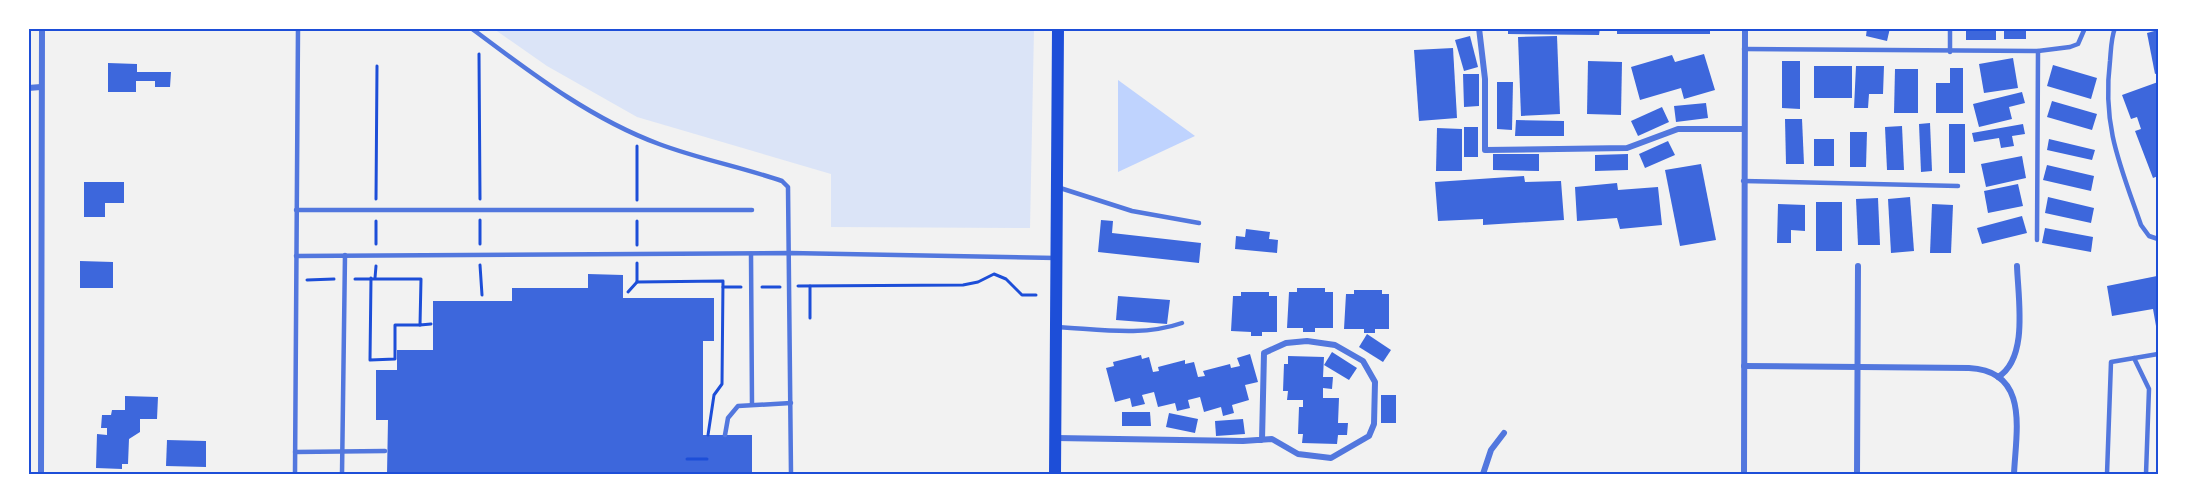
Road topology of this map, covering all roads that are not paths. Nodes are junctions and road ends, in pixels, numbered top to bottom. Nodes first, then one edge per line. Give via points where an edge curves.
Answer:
1 (42, 28) edge
2 (298, 28) edge
3 (471, 28) edge
4 (1058, 28) edge
5 (1479, 28) edge
6 (1745, 28) edge
7 (1950, 28) edge
8 (2085, 28) edge
9 (2115, 28) edge
10 (1744, 49) junction
11 (2038, 51) junction
12 (1950, 52) junction
13 (28, 87) edge
14 (41, 87) junction
15 (1743, 129) junction
16 (1743, 181) junction
17 (1958, 186) dead end
18 (1057, 187) junction
19 (297, 210) junction
20 (752, 210) dead end
21 (1198, 223) dead end
22 (2158, 239) edge
23 (2037, 240) dead end
24 (752, 254) junction
25 (790, 254) junction
26 (345, 255) junction
27 (297, 256) junction
28 (1057, 258) junction
29 (1858, 266) dead end
30 (2017, 266) dead end
31 (1182, 323) dead end
32 (1056, 327) junction
33 (2158, 354) edge
34 (2134, 358) junction
35 (1744, 366) junction
36 (1859, 367) junction
37 (1998, 376) junction
38 (791, 403) junction
39 (752, 404) junction
40 (1504, 433) dead end
41 (725, 435) dead end
42 (1056, 438) junction
43 (1262, 440) junction
44 (385, 451) dead end
45 (295, 452) junction
46 (342, 452) junction
47 (41, 474) edge
48 (295, 474) edge
49 (342, 474) edge
50 (791, 474) edge
51 (1055, 474) edge
52 (1483, 474) edge
53 (1744, 474) edge
54 (1857, 474) edge
55 (2014, 474) edge
56 (2107, 474) edge
57 (2146, 474) edge

1 - 14 street
2 - 19 lane
3 - 25 lane via 570,99 616,124 658,143 782,181 788,187
4 - 18 main road
5 - 15 street via 1485,78 1485,150 1627,148 1677,129
6 - 10 street
7 - 12 lane
8 - 11 lane via 2078,44
9 - 22 lane via 2107,112 2112,143 2141,225 2149,236
10 - 12 lane
10 - 15 street
11 - 12 lane
11 - 23 lane
13 - 14 street
14 - 47 street
15 - 16 street
16 - 17 lane
16 - 35 street
18 - 21 lane via 1132,212
18 - 28 main road
19 - 20 lane
19 - 27 lane
24 - 25 lane
24 - 26 lane
24 - 39 lane
25 - 28 lane
25 - 38 lane
26 - 27 lane
26 - 46 lane
27 - 45 lane
28 - 32 main road
29 - 36 street
30 - 37 street via 2018,349 2013,365
31 - 32 lane via 1161,331 1143,332
32 - 42 main road
33 - 34 lane
34 - 56 lane via 2111,362
34 - 57 lane via 2149,389
35 - 36 street
35 - 53 street
36 - 37 street via 1979,369
36 - 54 street
37 - 55 street via 2011,391 2017,408
38 - 39 lane
38 - 50 lane
39 - 41 lane via 734,410
40 - 52 street via 1491,450
42 - 43 street
42 - 51 main road
43 - 43 street via 1272,439 1298,454 1331,458 1369,436 1374,424 1375,382 1363,361 1335,345 1307,341 1286,343 1264,353
44 - 46 lane
45 - 46 lane
45 - 48 lane
46 - 49 lane

